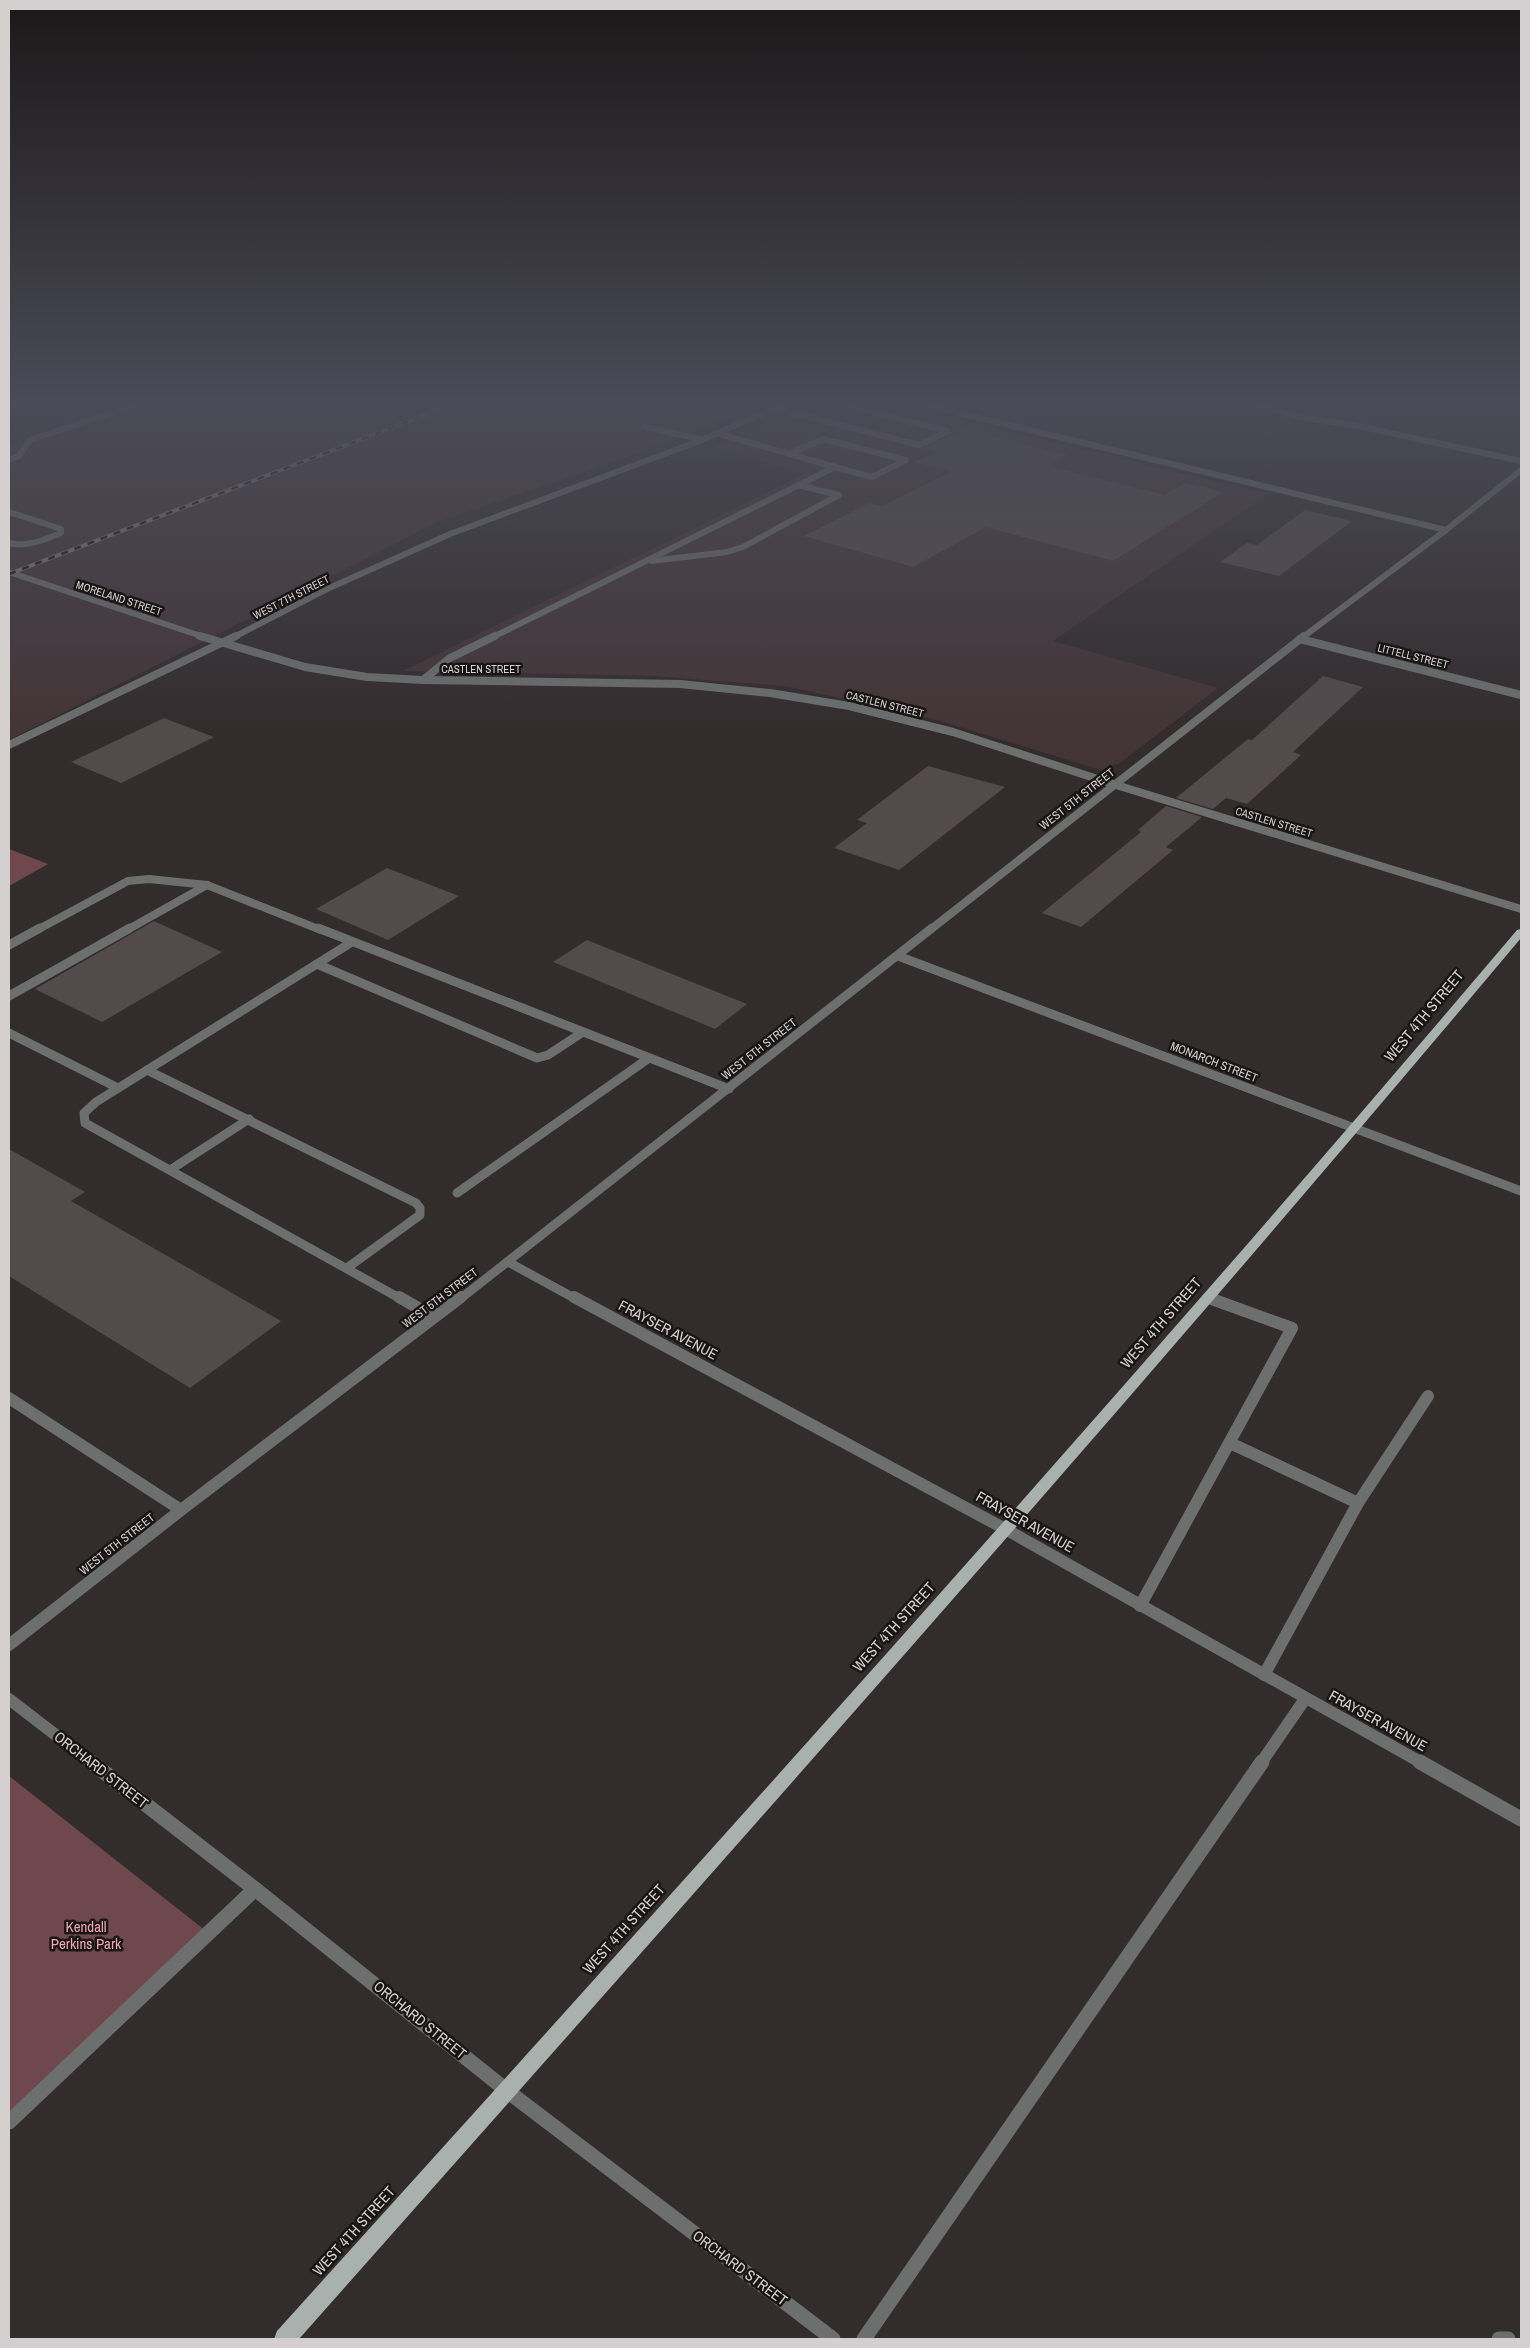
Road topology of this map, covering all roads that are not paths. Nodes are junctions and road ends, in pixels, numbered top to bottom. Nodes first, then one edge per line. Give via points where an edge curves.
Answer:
1 (14, 514) edge
2 (505, 514) edge
3 (740, 514) edge
4 (805, 514) edge
5 (1378, 514) edge
6 (1467, 514) edge
7 (1446, 530) junction
8 (9, 543) edge
9 (643, 562) junction
10 (9, 572) edge
11 (1300, 639) junction
12 (222, 643) junction
13 (423, 680) junction
14 (1521, 694) edge
15 (9, 745) edge
16 (1116, 785) junction
17 (207, 885) junction
18 (1521, 909) edge
19 (1521, 932) edge
20 (352, 942) junction
21 (9, 945) edge
22 (898, 956) junction
23 (317, 964) junction
24 (9, 996) edge
25 (583, 1032) junction
26 (9, 1033) edge
27 (649, 1058) junction
28 (147, 1070) junction
29 (118, 1088) junction
30 (729, 1089) junction
31 (249, 1119) junction
32 (1355, 1129) junction
33 (170, 1170) junction
34 (1521, 1192) edge
35 (458, 1193) dead end
36 (508, 1262) junction
37 (346, 1268) junction
38 (1209, 1298) junction
39 (434, 1318) junction
40 (1428, 1396) dead end
41 (9, 1398) edge
42 (1230, 1443) junction
43 (1358, 1503) junction
44 (180, 1510) junction
45 (1008, 1530) junction
46 (1140, 1606) junction
47 (9, 1645) edge
48 (1264, 1675) junction
49 (9, 1699) edge
50 (1305, 1699) junction
51 (1521, 1819) edge
52 (255, 1889) junction
53 (506, 2090) junction
54 (9, 2122) edge
55 (285, 2339) edge
56 (833, 2339) edge
57 (864, 2339) edge
58 (1499, 2339) edge
59 (1508, 2339) edge

1 - 8 street via 61,529 61,533 31,545
2 - 12 street, WEST 7TH STREET via 450,534 328,589
3 - 9 street
4 - 9 street via 743,547 727,552
5 - 7 street
6 - 7 street, WEST 5TH STREET
7 - 11 street, WEST 5TH STREET
9 - 13 street via 450,658
10 - 12 street, MORELAND STREET
11 - 14 street, LITTELL STREET
11 - 16 street, WEST 5TH STREET
12 - 13 street, CASTLEN STREET via 305,667 367,677
12 - 15 street, WEST 7TH STREET
13 - 16 street, CASTLEN STREET via 680,684 770,693 849,706 953,732
16 - 18 street, CASTLEN STREET
16 - 22 street, WEST 5TH STREET
17 - 20 street
17 - 21 street via 148,879 128,881
17 - 24 street
19 - 32 main road, WEST 4TH STREET
20 - 23 street
20 - 25 street
22 - 30 street, WEST 5TH STREET
22 - 32 street, MONARCH STREET
23 - 25 street via 536,1058 548,1056
23 - 28 street
25 - 27 street
26 - 29 street
27 - 30 street
27 - 35 street
28 - 29 street
28 - 31 street
29 - 33 street via 84,1113 85,1123
30 - 36 street, WEST 5TH STREET
31 - 33 street
31 - 37 street via 416,1203 420,1208 420,1215
32 - 34 street, MONARCH STREET
32 - 38 main road, WEST 4TH STREET
33 - 37 street
36 - 39 street, WEST 5TH STREET
36 - 45 street, FRAYSER AVENUE
37 - 39 street
38 - 42 street via 1292,1328
38 - 45 main road, WEST 4TH STREET
39 - 44 street, WEST 5TH STREET
40 - 43 street
41 - 44 street
42 - 43 street
42 - 46 street
43 - 48 street
44 - 47 street, WEST 5TH STREET
45 - 46 street, FRAYSER AVENUE
45 - 53 main road, WEST 4TH STREET
46 - 48 street, FRAYSER AVENUE
48 - 50 street, FRAYSER AVENUE
49 - 52 street, ORCHARD STREET
50 - 51 street, FRAYSER AVENUE
50 - 57 street
52 - 53 street, ORCHARD STREET
52 - 54 street
53 - 55 main road, WEST 4TH STREET
53 - 56 street, ORCHARD STREET
58 - 59 street

